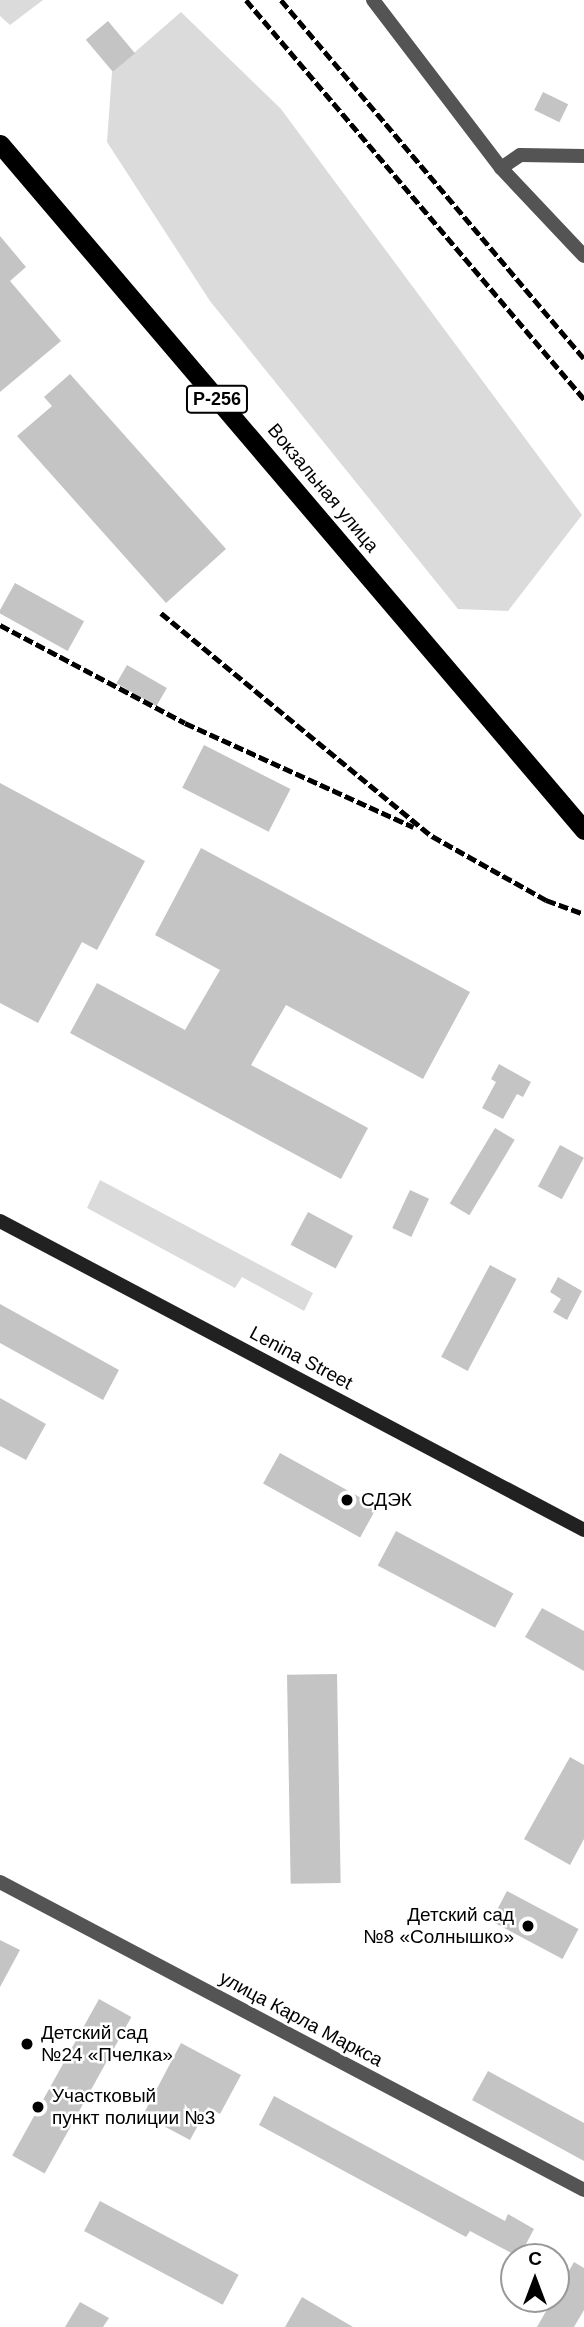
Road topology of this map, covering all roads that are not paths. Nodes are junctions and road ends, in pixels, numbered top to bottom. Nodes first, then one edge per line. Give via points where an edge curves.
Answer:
1 (373, 0) edge
2 (0, 144) edge
3 (584, 156) edge
4 (501, 169) junction
5 (584, 256) edge
6 (584, 830) edge
7 (0, 1221) edge
8 (584, 1530) edge
9 (0, 1882) edge
10 (584, 2190) edge

1 - 4 street
2 - 6 highway, Вокзальная улица / Р-256
3 - 4 street via 520,155
4 - 5 street
7 - 8 main road, Lenina Street
9 - 10 street, улица Карла Маркса

